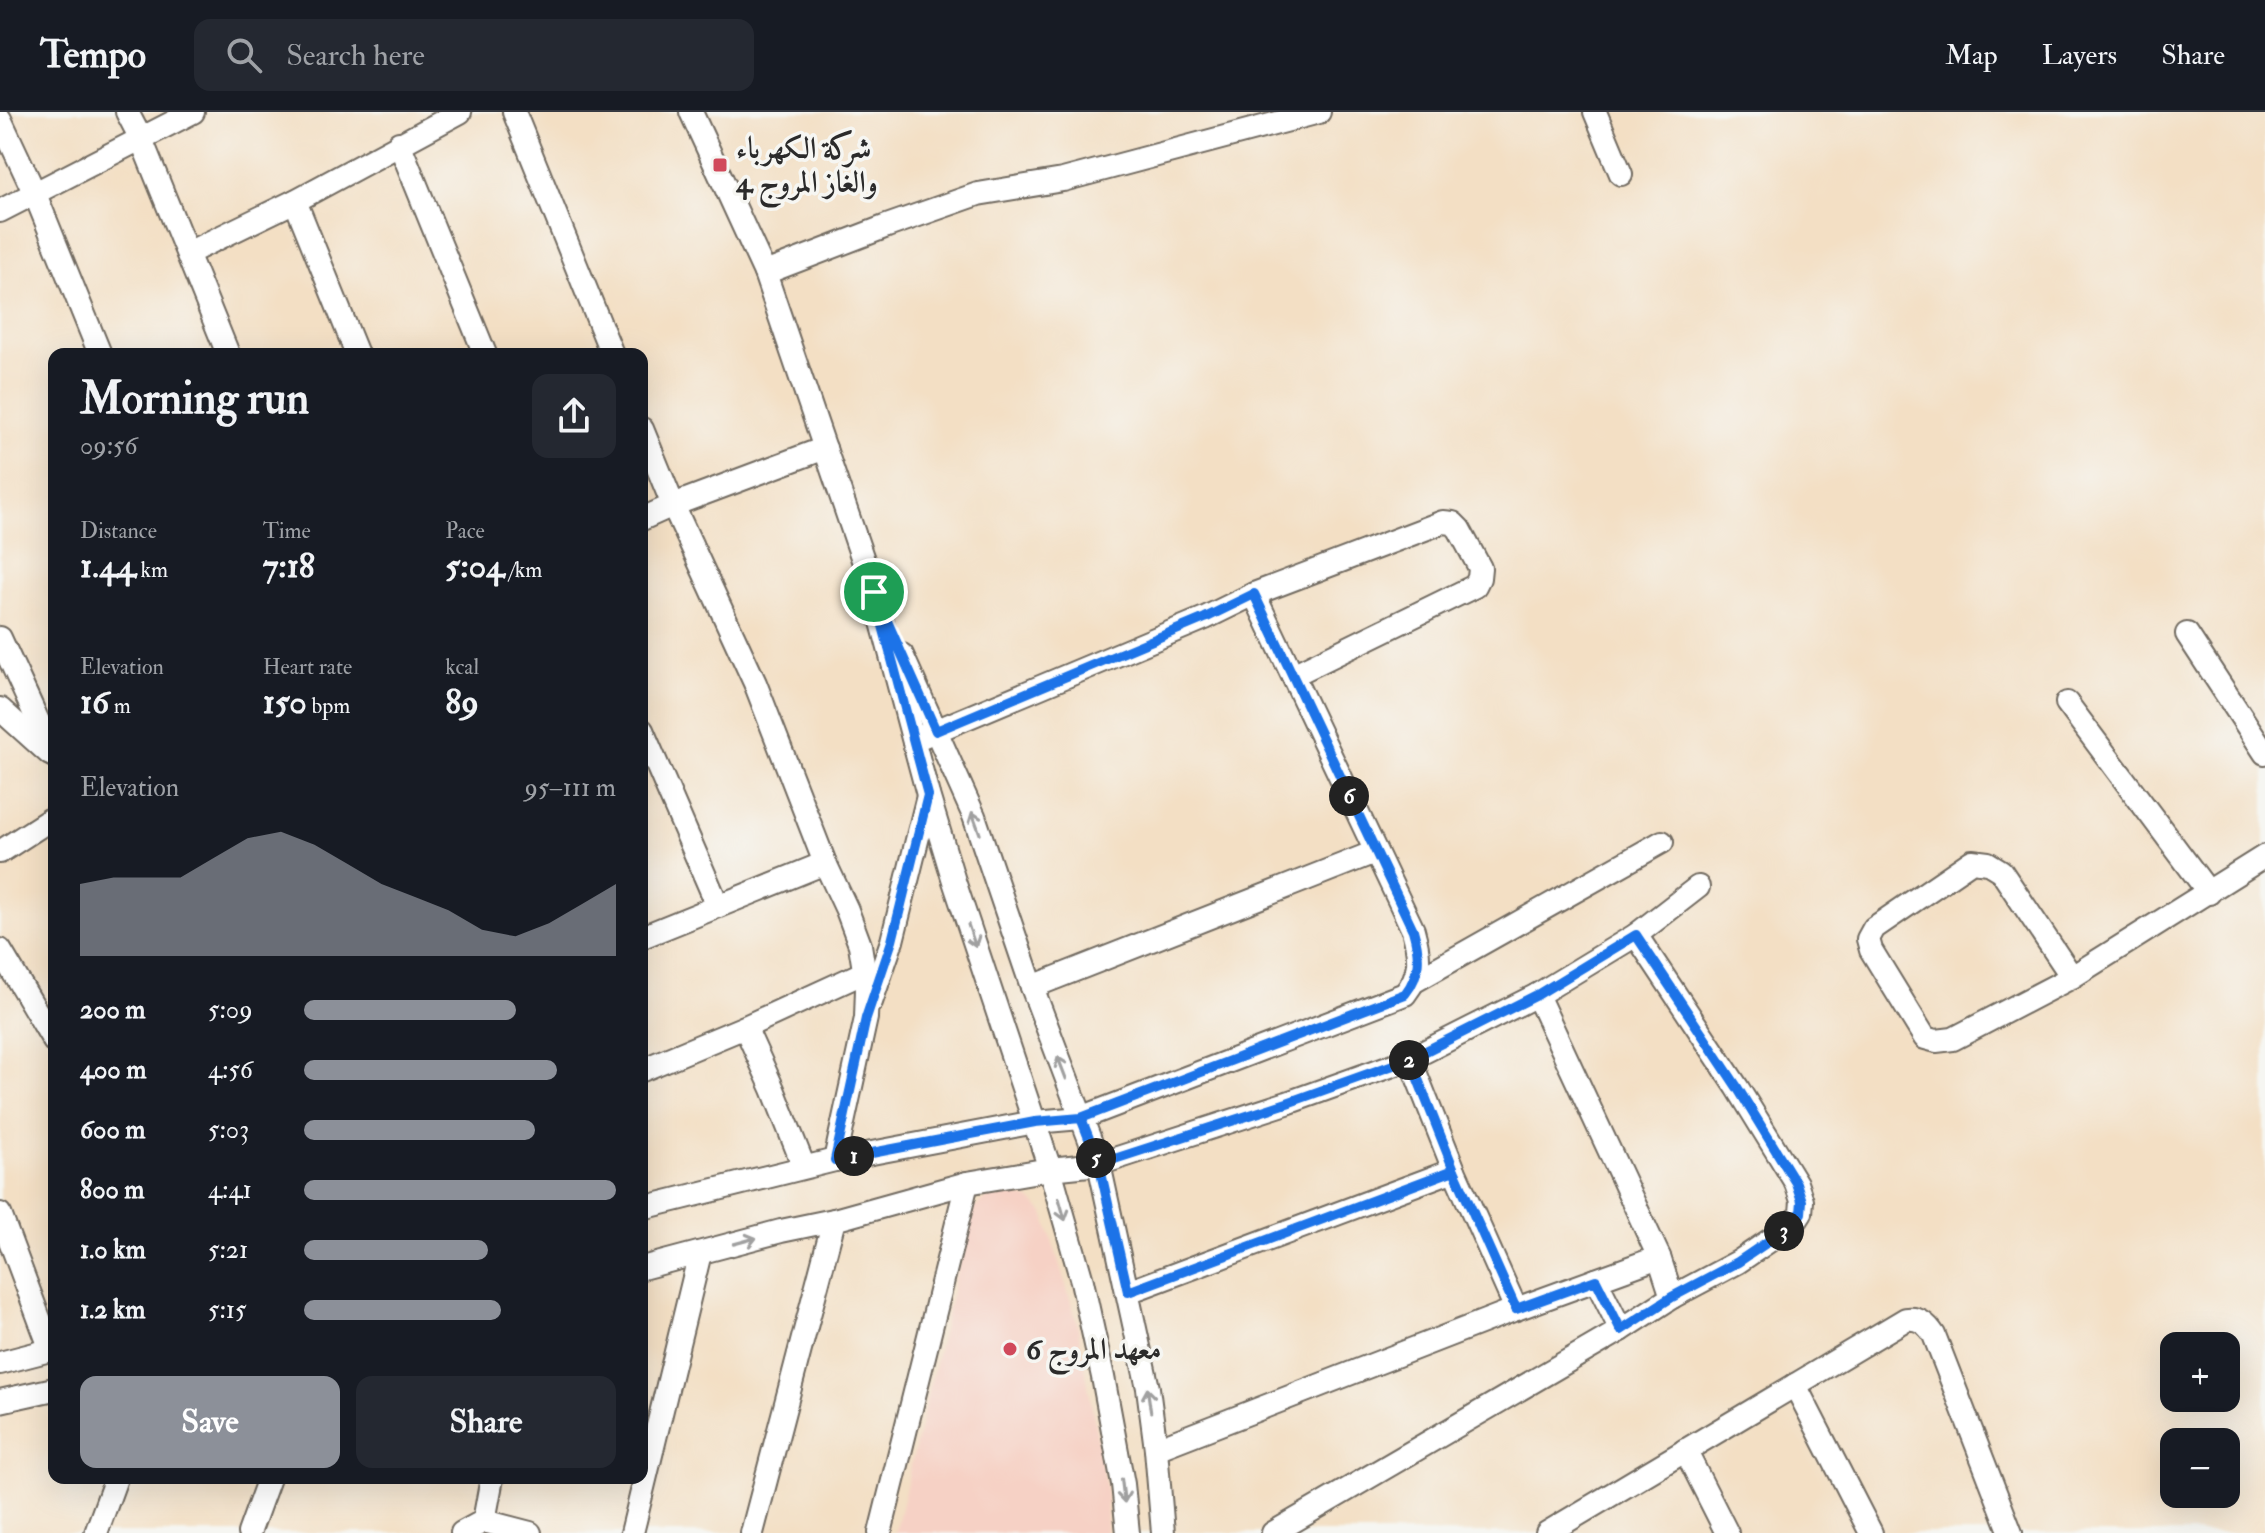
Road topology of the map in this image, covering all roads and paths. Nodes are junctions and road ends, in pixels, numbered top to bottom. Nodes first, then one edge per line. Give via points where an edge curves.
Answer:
1 (127, 112) edge
2 (193, 112) edge
3 (460, 112) edge
4 (514, 112) edge
5 (691, 112) edge
6 (1319, 112) edge
7 (1595, 112) edge
8 (0, 119) edge
9 (141, 139) junction
10 (399, 143) junction
11 (1621, 174) dead end
12 (35, 194) junction
13 (295, 201) junction
14 (0, 211) edge
15 (188, 253) junction
16 (765, 273) junction
17 (98, 348) edge
18 (226, 348) edge
19 (355, 348) edge
20 (483, 348) edge
21 (610, 348) edge
22 (648, 444) edge
23 (825, 448) junction
24 (673, 505) junction
25 (648, 516) edge
26 (874, 592) junction
27 (1254, 594) junction
28 (2187, 634) dead end
29 (0, 638) edge
30 (1293, 675) junction
31 (2067, 703) dead end
32 (0, 709) edge
33 (936, 731) junction
34 (914, 740) junction
35 (48, 744) edge
36 (648, 744) edge
37 (48, 752) edge
38 (2265, 753) edge
39 (928, 795) junction
40 (48, 821) edge
41 (1662, 842) dead end
42 (0, 852) edge
43 (1375, 852) junction
44 (2265, 856) edge
45 (825, 863) junction
46 (1698, 887) dead end
47 (2209, 893) junction
48 (718, 906) junction
49 (648, 935) edge
50 (1636, 935) junction
51 (0, 950) edge
52 (865, 972) junction
53 (2072, 977) junction
54 (1415, 981) junction
55 (1032, 987) junction
56 (1537, 995) junction
57 (866, 1018) junction
58 (745, 1027) junction
59 (48, 1031) edge
60 (1410, 1059) junction
61 (648, 1067) edge
62 (1081, 1118) junction
63 (1035, 1122) junction
64 (835, 1160) junction
65 (1099, 1164) junction
66 (804, 1167) junction
67 (1050, 1169) junction
68 (1454, 1170) junction
69 (967, 1183) junction
70 (648, 1206) edge
71 (0, 1214) edge
72 (834, 1220) junction
73 (700, 1253) junction
74 (1659, 1257) junction
75 (648, 1266) edge
76 (1596, 1280) junction
77 (1128, 1292) junction
78 (1672, 1297) junction
79 (1516, 1309) junction
80 (1621, 1330) junction
81 (48, 1337) edge
82 (48, 1351) edge
83 (0, 1363) edge
84 (1795, 1385) junction
85 (48, 1390) edge
86 (0, 1401) edge
87 (1156, 1449) junction
88 (1685, 1450) junction
89 (648, 1467) edge
90 (114, 1484) edge
91 (267, 1484) edge
92 (491, 1484) edge
93 (644, 1484) edge
94 (484, 1521) junction
95 (1582, 1524) edge
96 (96, 1533) edge
97 (249, 1533) edge
98 (462, 1533) edge
99 (530, 1533) edge
100 (632, 1533) edge
101 (752, 1533) edge
102 (880, 1533) edge
103 (1128, 1533) edge
104 (1163, 1533) edge
105 (1273, 1533) edge
106 (1547, 1533) edge
107 (1727, 1533) edge
108 (1871, 1533) edge
109 (2011, 1533) edge

1 - 9 street
2 - 9 street
3 - 10 street
4 - 21 street
5 - 16 street
6 - 16 street via 1063,180 978,194
7 - 11 street
8 - 12 street
9 - 12 street
9 - 15 street
10 - 13 street
10 - 20 street
12 - 14 street
12 - 17 street
13 - 15 street
13 - 19 street
15 - 18 street
16 - 23 street
22 - 24 street
23 - 24 street
23 - 26 street
24 - 25 street
24 - 45 street via 755,683
26 - 33 street
26 - 34 street
27 - 30 street
27 - 30 street via 1443,522 1459,529 1480,568 1475,586
27 - 33 street
28 - 38 street
29 - 35 street
30 - 43 street
31 - 47 street
32 - 37 street
33 - 34 street
55 -> 33 street via 974,816
34 - 39 street
36 - 48 street
39 - 57 street via 892,941
39 -> 63 street
40 - 42 street
41 - 54 street
43 - 54 street via 1413,930 1418,947
43 - 55 street
44 - 47 street
45 - 48 street
45 - 52 street via 856,932
46 - 50 street
47 - 53 street
48 - 49 street
50 - 56 street
50 - 78 street via 1737,1087 1802,1201 1794,1224
51 - 59 street
52 - 57 street
52 - 58 street
53 - 53 street via 2001,871 1988,863 1972,861 1874,928 1868,939 1925,1038 1936,1041 1953,1039
54 - 62 street via 1405,994
62 -> 55 street
56 - 60 street
56 - 74 street
57 - 64 street
58 - 61 street
58 - 66 street
60 - 65 street
60 - 68 street
62 - 63 street
62 - 65 street
63 - 64 street
63 - 67 street
64 - 66 street
65 - 67 street
65 - 77 street
66 - 70 street
67 - 69 street
67 -> 103 street via 1103,1377
68 - 77 street
68 - 79 street
69 - 72 street
69 - 102 street
71 - 81 street
73 -> 72 street
72 - 101 street
73 - 75 street
73 - 89 street
74 - 76 street
74 - 78 street
76 - 79 street
76 - 80 street
87 -> 77 street
78 - 80 street
79 - 87 street
80 - 105 street
82 - 83 street
84 - 88 street
84 - 108 street
84 - 109 street via 1906,1319 1921,1321 1934,1335
85 - 86 street
87 - 104 street
88 - 95 street
88 - 107 street
90 - 96 street
91 - 97 street
92 - 94 street
93 - 100 street
94 - 98 street
94 - 99 street
95 - 106 street

